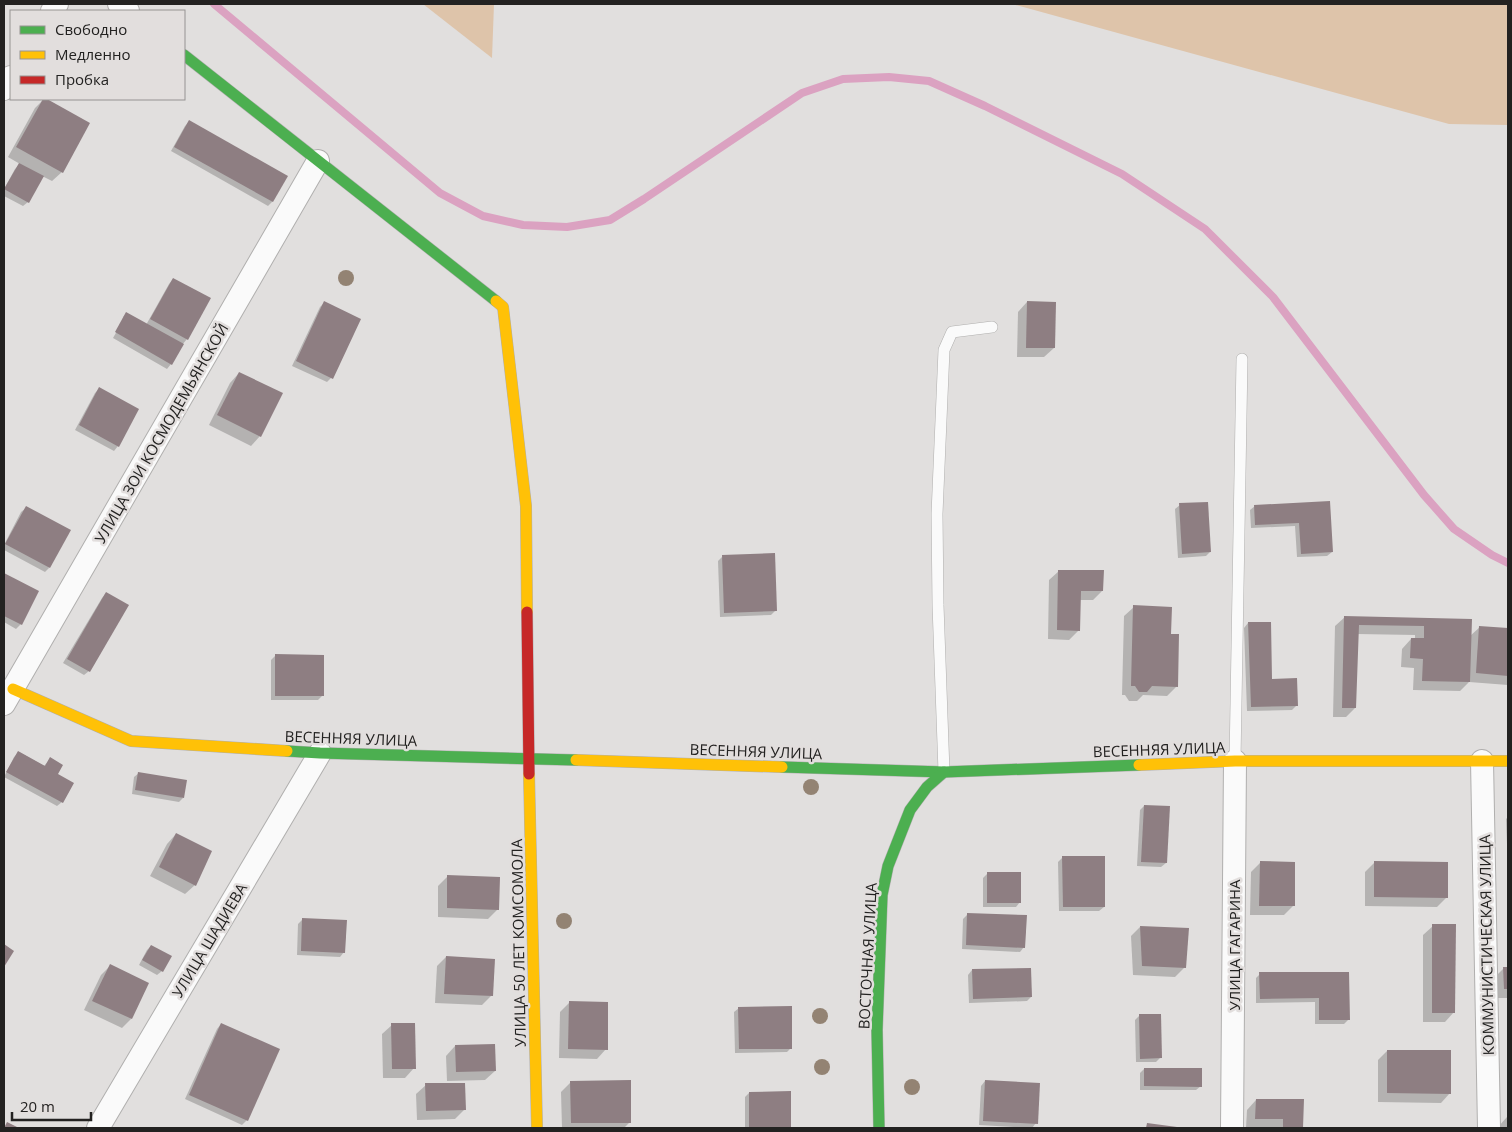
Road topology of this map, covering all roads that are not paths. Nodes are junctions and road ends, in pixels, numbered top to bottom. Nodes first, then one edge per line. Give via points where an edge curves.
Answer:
1 (185, 56) edge
2 (318, 161) junction
3 (992, 327) dead end
4 (1242, 358) dead end
5 (8, 697) edge
6 (320, 753) junction
7 (529, 758) junction
8 (1235, 761) junction
9 (1482, 761) junction
10 (1508, 761) edge
11 (944, 772) junction
12 (98, 1128) edge
13 (537, 1128) edge
14 (879, 1128) edge
15 (1232, 1128) edge
16 (1489, 1128) edge

1 - 2 street, УЛИЦА 50 ЛЕТ КОМСОМОЛА
2 - 5 street, УЛИЦА ЗОИ КОСМОДЕМЬЯНСКОЙ
2 - 7 street, УЛИЦА 50 ЛЕТ КОМСОМОЛА via 503,307 526,506
3 - 11 lane via 952,332 944,350 937,514
4 - 8 lane
5 - 6 street, ВЕСЕННЯЯ УЛИЦА via 131,740
6 - 7 street, ВЕСЕННЯЯ УЛИЦА
6 - 12 street, УЛИЦА ШАДИЕВА
7 - 11 street, ВЕСЕННЯЯ УЛИЦА
7 - 13 street, УЛИЦА 50 ЛЕТ КОМСОМОЛА
8 - 9 street, ВЕСЕННЯЯ УЛИЦА
8 - 11 street, ВЕСЕННЯЯ УЛИЦА
8 - 15 street, УЛИЦА ГАГАРИНА
9 - 10 street, ВЕСЕННЯЯ УЛИЦА
9 - 16 street, КОММУНИСТИЧЕСКАЯ УЛИЦА
11 - 14 street, ВОСТОЧНАЯ УЛИЦА via 927,787 910,810 888,866 882,895 877,1030

